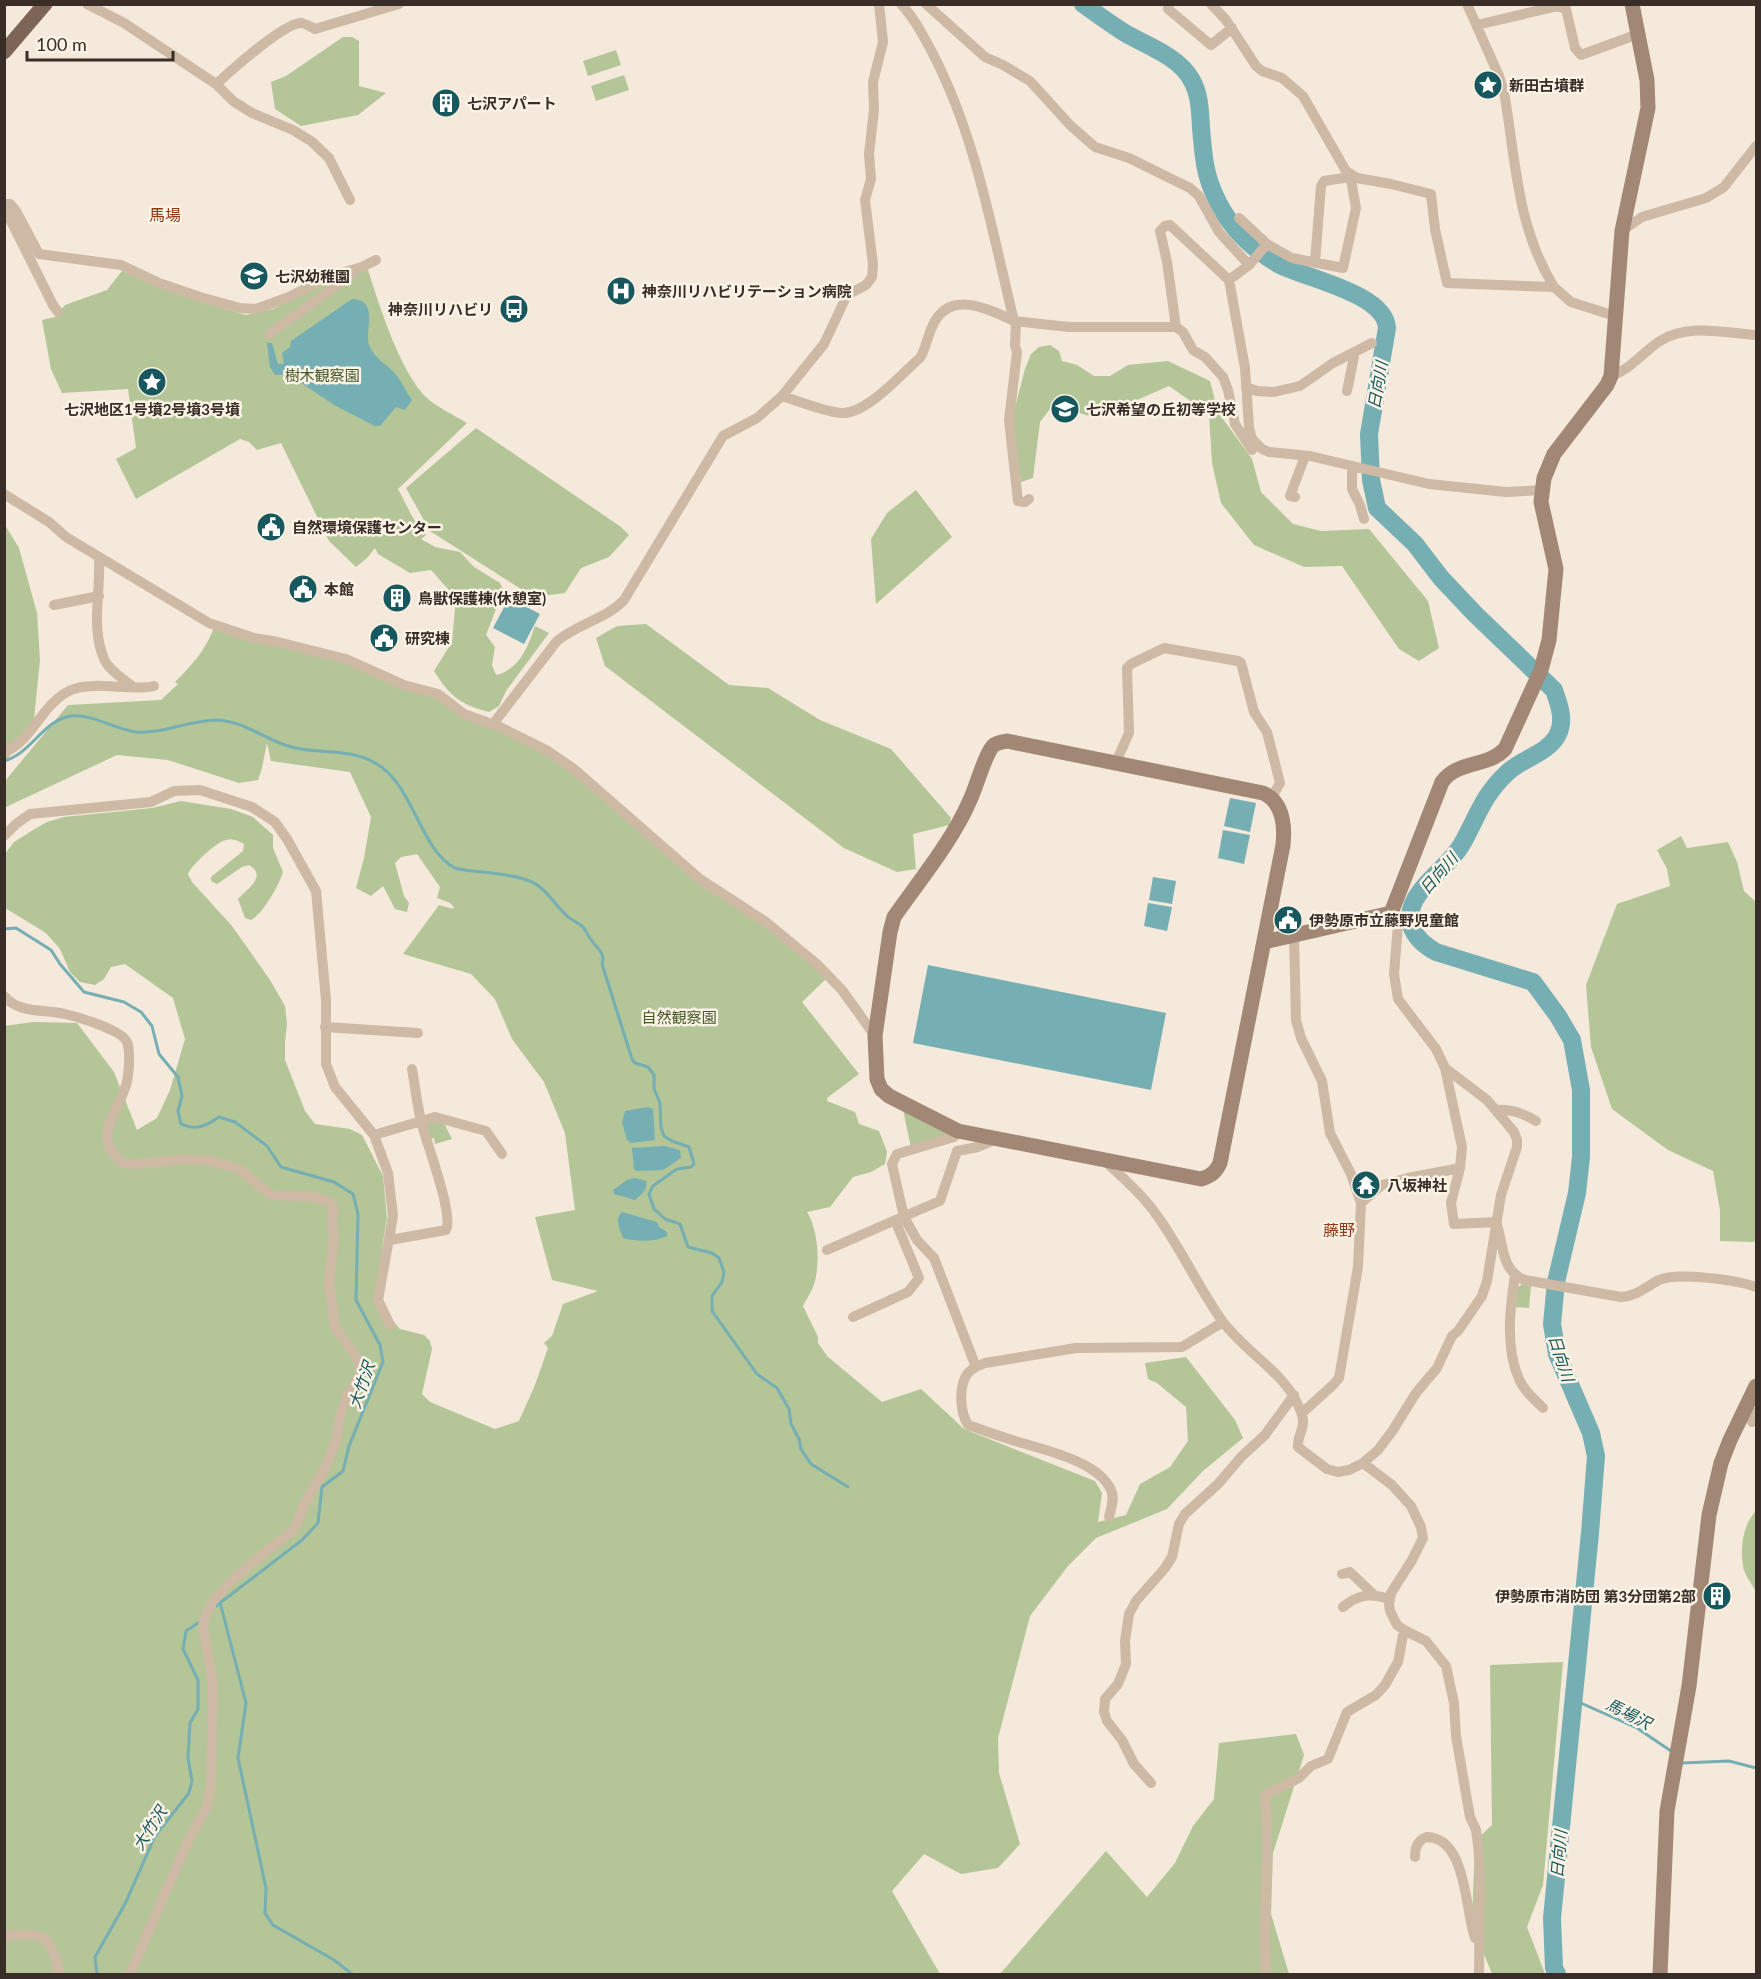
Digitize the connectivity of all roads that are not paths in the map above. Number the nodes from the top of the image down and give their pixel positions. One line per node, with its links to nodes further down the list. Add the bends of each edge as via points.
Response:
1 (45, 4): 14 (main road)
2 (87, 4): 15 (street, via 124,23)
3 (399, 4): 15 (street, via 315,29 303,23 294,24 256,49)
4 (879, 4): 42 (street, via 883,42 873,82 871,179 865,200 872,277 847,295 824,344)
5 (901, 4): 33 (street, via 917,24 959,110)
6 (926, 4): 25 (street, via 985,57 1030,81 1095,147 1129,158 1190,188 1199,196 1219,232)
7 (1169, 4): 12 (street, via 1168,9 1211,45)
8 (1211, 4): 12 (street)
9 (1467, 4): 11 (street)
10 (1632, 4): 13 (street)
11 (1477, 25): 13 (street, via 1558,6 1566,9 1575,48 1581,55); 29 (street, via 1504,92 1515,174 1528,230)
12 (1232, 28): 17 (street, via 1256,66 1282,78 1303,96)
13 (1638, 34): 21 (street, via 1648,108)
14 (4, 52)
15 (216, 84): 18 (street, via 252,113 293,130 323,151)
16 (1756, 146): 21 (street, via 1724,187 1706,198 1642,217)
17 (1350, 176): 24 (street, via 1324,181 1321,186); 24 (street, via 1356,208 1343,268); 28 (street, via 1431,194)
18 (350, 200)
19 (4, 206): 26 (street, via 10,204 16,211 39,254 122,265 159,283 240,308 270,305 330,276); 31 (street)
20 (1239, 218): 22 (street)
21 (1622, 231): 32 (street)
22 (1266, 245): 24 (street, via 1292,258); 25 (street)
23 (376, 260): 26 (street)
24 (1315, 262)
25 (1251, 263): 27 (street)
26 (362, 267): 35 (street)
27 (1229, 280): 34 (street, via 1177,230 1165,226 1160,231); 40 (street)
28 (1447, 283): 29 (street); 30 (street)
29 (1554, 287): 32 (street, via 1571,302)
30 (1435, 288)
31 (58, 312)
32 (1615, 316): 39 (street)
33 (1015, 321): 34 (street, via 1069,327); 42 (street, via 976,305 947,309 932,327 920,358 868,405 856,411 834,412); 49 (street, via 1017,352 1009,420 1018,501)
34 (1176, 327): 43 (street, via 1193,350 1223,377 1235,424 1250,449 1256,453)
35 (269, 334)
36 (1756, 335): 39 (street, via 1693,331 1674,334)
37 (1372, 343): 38 (street)
38 (1355, 352): 40 (street, via 1300,386 1274,392); 41 (street)
39 (1611, 376): 46 (street, via 1554,454)
40 (1246, 387): 43 (street, via 1250,434 1256,444)
41 (1347, 391)
42 (782, 396): 56 (street, via 757,418 723,435 624,600 557,641)
43 (1269, 452): 44 (street)
44 (1305, 456): 45 (street); 48 (street, via 1290,496)
45 (1358, 469): 46 (street, via 1469,489); 50 (street, via 1352,489)
46 (1542, 490): 61 (street, via 1541,502 1556,569 1549,640 1541,670 1505,749 1485,762 1457,768 1442,782)
47 (4, 494): 51 (street)
48 (1295, 497)
49 (1029, 499)
50 (1364, 519)
51 (99, 558): 52 (street); 56 (street, via 209,623 254,638 346,659 404,685 438,694 464,714)
52 (99, 596): 53 (street); 54 (street, via 98,634 106,663)
53 (54, 605)
54 (133, 687): 55 (street); 57 (street, via 73,689 47,708 25,738)
55 (154, 687)
56 (493, 724): 67 (street, via 548,751 574,769 700,879 766,922 842,990)
57 (4, 753)
58 (1116, 762): 59 (street); 59 (street, via 1129,733 1127,668 1131,664 1164,648 1238,661 1254,712 1267,732 1280,783); 67 (street, via 1007,741 992,746 956,827 894,916)
59 (1272, 797): 63 (street, via 1279,808 1284,837)
60 (4, 836): 65 (street, via 30,814 151,802 174,791 200,790 252,807 275,822 316,891)
61 (1391, 913): 62 (street); 68 (street, via 1398,925 1394,974 1398,999 1436,1049)
62 (1294, 936): 63 (street); 79 (street, via 1296,1020 1322,1081 1330,1133)
63 (1264, 942): 77 (street, via 1217,1171 1201,1179)
64 (4, 996): 110 (street, via 18,1007 65,1014 109,1029 127,1042 128,1080 106,1133 110,1148 122,1163 212,1161 239,1169 271,1195 330,1202 334,1235 329,1283 334,1327 360,1368 340,1415 336,1441 326,1466 295,1528 233,1578 206,1615 203,1625 213,1685 207,1807 188,1840)
65 (326, 1027): 66 (street); 74 (street, via 326,1064 335,1087)
66 (418, 1033)
67 (874, 1036): 73 (street, via 881,1089)
68 (1445, 1068): 70 (street); 78 (street, via 1462,1147)
69 (412, 1070): 71 (street)
70 (1496, 1110): 72 (street, via 1508,1109); 83 (street, via 1517,1140)
71 (421, 1120): 74 (street); 76 (street, via 435,1116 486,1131); 84 (street, via 448,1225 446,1230)
72 (1536, 1121)
73 (958, 1131): 75 (street); 91 (street, via 954,1137 897,1154 892,1164 904,1216 916,1240 934,1257)
74 (374, 1135): 84 (street, via 388,1173 393,1216)
75 (997, 1139): 77 (street); 80 (street, via 978,1148 957,1151 940,1201)
76 (502, 1154)
77 (1104, 1161): 89 (street, via 1138,1191 1159,1218)
78 (1460, 1168): 79 (street, via 1382,1185); 83 (street, via 1451,1203 1454,1224)
79 (1361, 1203): 96 (street, via 1358,1267 1339,1378)
80 (934, 1204): 81 (street); 82 (street)
81 (938, 1215)
82 (901, 1218): 85 (street); 88 (street, via 920,1278 908,1292)
83 (1497, 1224): 86 (street, via 1507,1265); 98 (street, via 1482,1296 1452,1336 1437,1368 1378,1450)
84 (390, 1240): 90 (street, via 378,1300)
85 (827, 1250)
86 (1515, 1275): 87 (street, via 1621,1296 1635,1294 1670,1277 1729,1280); 94 (street, via 1510,1328 1514,1365 1527,1392)
87 (1756, 1287)
88 (853, 1317)
89 (1223, 1322): 91 (street, via 1182,1347 1077,1348); 93 (street)
90 (390, 1326)
91 (976, 1366): 99 (street, via 966,1376 962,1391 962,1410 968,1425 1087,1466 1112,1490)
92 (1756, 1386): 113 (street, via 1721,1463 1708,1515 1689,1686 1667,1811)
93 (1294, 1395): 96 (street); 105 (street, via 1265,1435 1185,1514 1172,1557 1129,1614 1126,1664 1118,1684 1105,1699 1104,1712 1134,1764)
94 (1543, 1408)
95 (1756, 1412): 97 (street, via 1752,1422)
96 (1302, 1413): 98 (street, via 1304,1422 1298,1447 1327,1469 1338,1472)
97 (1756, 1420)
98 (1363, 1463): 102 (street, via 1411,1506 1423,1538)
99 (1109, 1517)
100 (1342, 1574): 101 (street, via 1350,1572)
101 (1373, 1594): 102 (street); 103 (street)
102 (1389, 1599): 104 (street, via 1390,1611)
103 (1343, 1607)
104 (1404, 1630): 108 (street, via 1426,1641 1446,1666 1470,1817 1478,1844); 111 (street, via 1398,1662 1385,1685 1347,1712 1328,1759 1265,1797)
105 (1151, 1783)
106 (1415, 1857): 108 (street, via 1418,1843 1427,1837 1438,1840 1458,1861)
107 (4, 1936): 109 (street, via 43,1937 51,1947)
108 (1478, 1946): 112 (street)
109 (60, 1974)
110 (130, 1974)
111 (1266, 1974)
112 (1479, 1974)
113 (1660, 1974)

